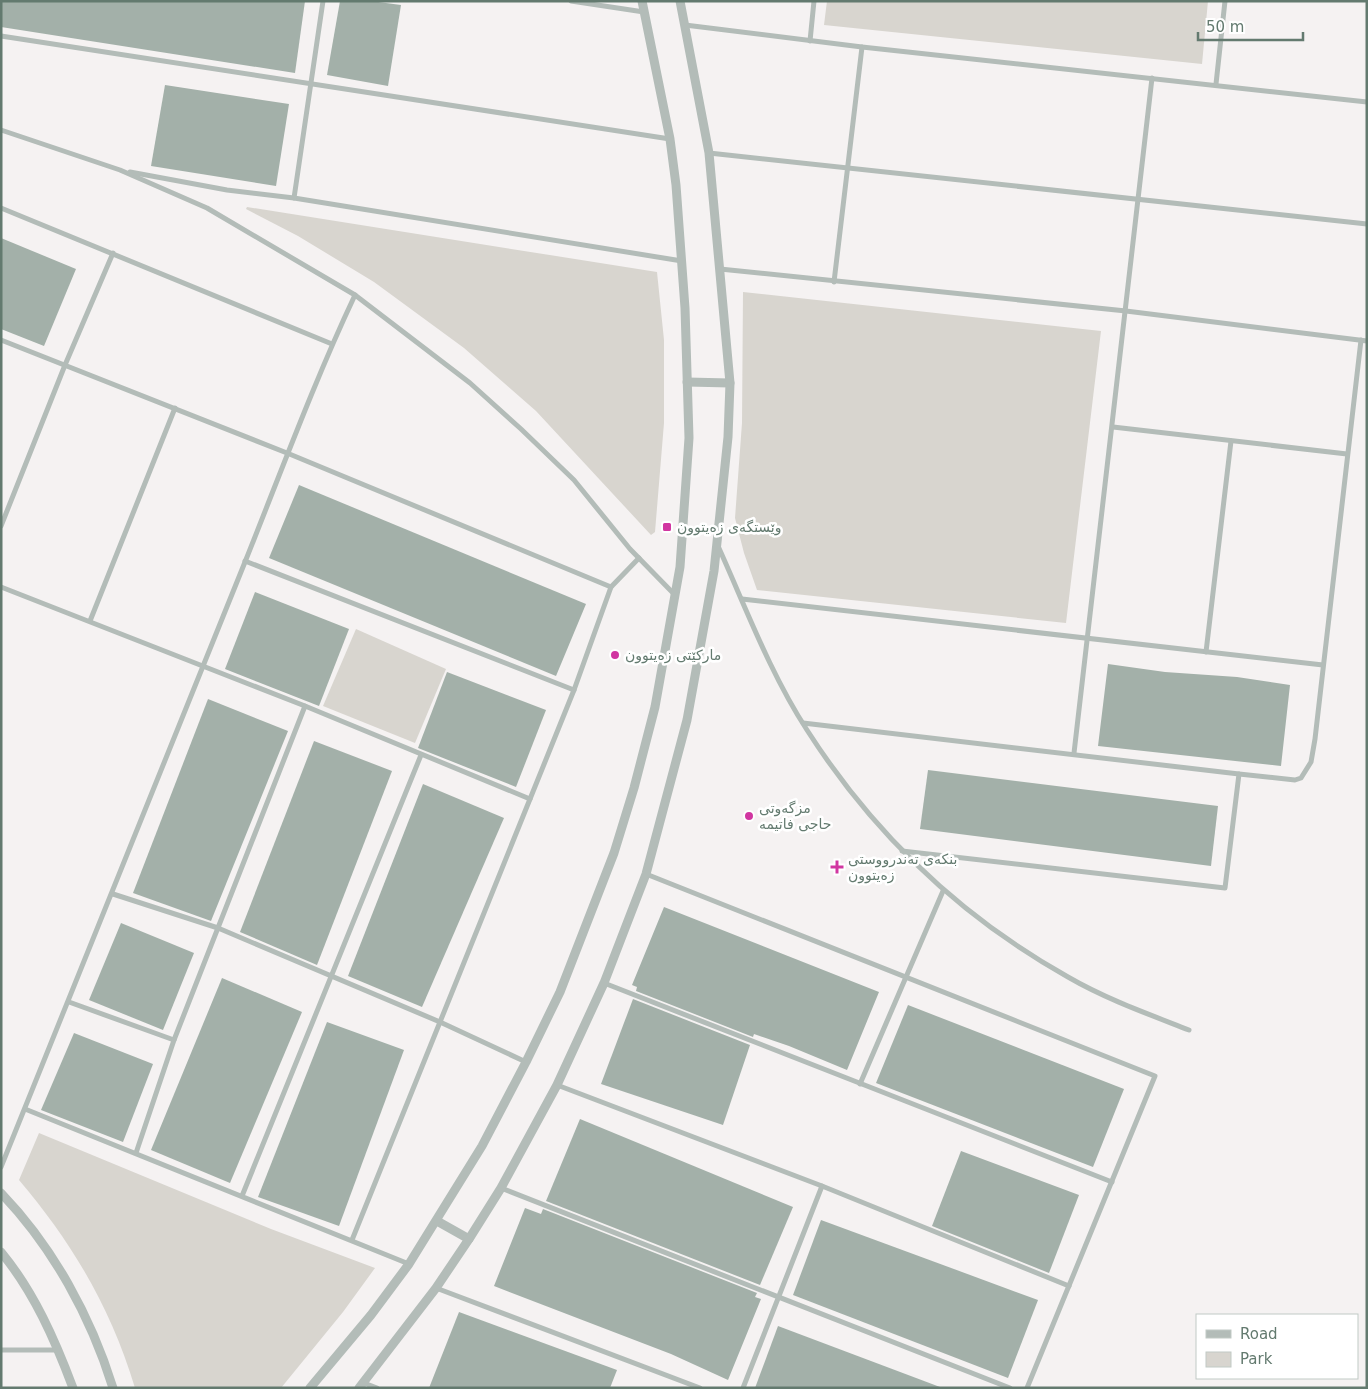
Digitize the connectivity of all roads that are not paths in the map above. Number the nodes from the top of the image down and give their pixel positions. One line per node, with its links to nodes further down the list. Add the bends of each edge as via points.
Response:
1 (323, 1): 14 (street)
2 (571, 1): 7 (street)
3 (642, 1): 7 (street)
4 (680, 1): 8 (street)
5 (814, 1): 10 (street)
6 (1225, 1): 13 (street)
7 (644, 12): 17 (street)
8 (685, 25): 10 (street); 18 (street)
9 (1, 36): 14 (street)
10 (810, 41): 11 (street)
11 (862, 47): 12 (street); 19 (street)
12 (1152, 78): 13 (street); 21 (street)
13 (1216, 84): 15 (street)
14 (310, 85): 17 (street); 22 (street)
15 (1367, 102)
16 (1, 130): 20 (street)
17 (670, 140): 26 (street)
18 (709, 153): 19 (street); 27 (street)
19 (848, 167): 21 (street); 28 (street)
20 (120, 170): 22 (street, via 227,190); 29 (street, via 207,208)
21 (1137, 197): 24 (street); 30 (street)
22 (294, 198): 26 (street)
23 (1, 208): 25 (street)
24 (1367, 224)
25 (113, 253): 33 (street); 34 (street)
26 (682, 261): 35 (street)
27 (720, 269): 28 (street); 36 (street)
28 (834, 282): 30 (street)
29 (355, 295): 33 (street); 44 (street, via 440,359 522,429 574,480)
30 (1126, 312): 32 (street); 38 (street)
31 (1, 340): 34 (street)
32 (1364, 340): 41 (street)
33 (332, 344): 40 (street)
34 (65, 365): 37 (street); 42 (street)
35 (687, 382): 36 (street); 48 (street, via 689,438 680,567)
36 (730, 383): 43 (street)
37 (175, 408): 40 (street); 50 (street)
38 (1113, 427): 39 (street); 51 (street)
39 (1231, 441): 41 (street); 52 (street)
40 (287, 454): 45 (street); 47 (street)
41 (1347, 454): 53 (street)
42 (1, 526)
43 (717, 544): 49 (street); 63 (street, via 687,720)
44 (639, 558): 47 (street); 48 (street)
45 (246, 560): 54 (street); 55 (street)
46 (1, 587): 50 (street)
47 (611, 587): 55 (street)
48 (674, 594): 74 (street, via 655,707 629,807 560,992)
49 (742, 599): 51 (street); 57 (street)
50 (90, 621): 54 (street)
51 (1087, 638): 52 (street); 58 (street)
52 (1206, 652): 53 (street)
53 (1323, 666): 60 (street, via 1315,739 1311,762 1305,773 1295,780)
54 (202, 667): 56 (street); 65 (street)
55 (574, 690): 61 (street)
56 (305, 706): 59 (street); 66 (street)
57 (803, 723): 58 (street); 62 (street, via 872,818)
58 (1074, 753): 60 (street)
59 (421, 755): 61 (street); 67 (street)
60 (1239, 774): 62 (street, via 1224,888)
61 (530, 799): 71 (street)
62 (902, 851): 64 (street)
63 (646, 874): 68 (street); 69 (street)
64 (944, 891): 68 (street); 72 (street, via 1019,948 1069,978)
65 (113, 894): 66 (street); 70 (street)
66 (218, 928): 67 (street); 73 (street)
67 (331, 976): 71 (street); 84 (street)
68 (906, 978): 76 (street); 80 (street, via 1155,1076)
69 (604, 983): 75 (street); 76 (street)
70 (69, 1002): 73 (street); 77 (street)
71 (440, 1022): 74 (street); 87 (street)
72 (1189, 1030)
73 (174, 1040): 78 (street)
74 (526, 1062): 85 (street, via 482,1146)
75 (557, 1084): 81 (street); 82 (street)
76 (860, 1084): 80 (street)
77 (25, 1109): 78 (street); 79 (street)
78 (136, 1153): 84 (street)
79 (1, 1167)
80 (1112, 1182): 90 (street)
81 (822, 1186): 90 (street); 92 (street)
82 (501, 1188): 86 (street); 92 (street)
83 (1, 1194): 97 (street, via 31,1228 74,1295 92,1331)
84 (242, 1196): 87 (street)
85 (437, 1221): 86 (street); 89 (street)
86 (469, 1239): 91 (street)
87 (352, 1240): 89 (street)
88 (1, 1252): 94 (street, via 36,1303)
89 (409, 1264): 98 (street)
90 (1069, 1286): 103 (street)
91 (436, 1288): 95 (street); 100 (street)
92 (778, 1298): 101 (street); 102 (street)
93 (1, 1350): 94 (street)
94 (59, 1350): 96 (street)
95 (362, 1386): 99 (street)
96 (73, 1388)
97 (113, 1388)
98 (310, 1388)
99 (377, 1388)
100 (700, 1388)
101 (742, 1388)
102 (1010, 1388)
103 (1027, 1388)

